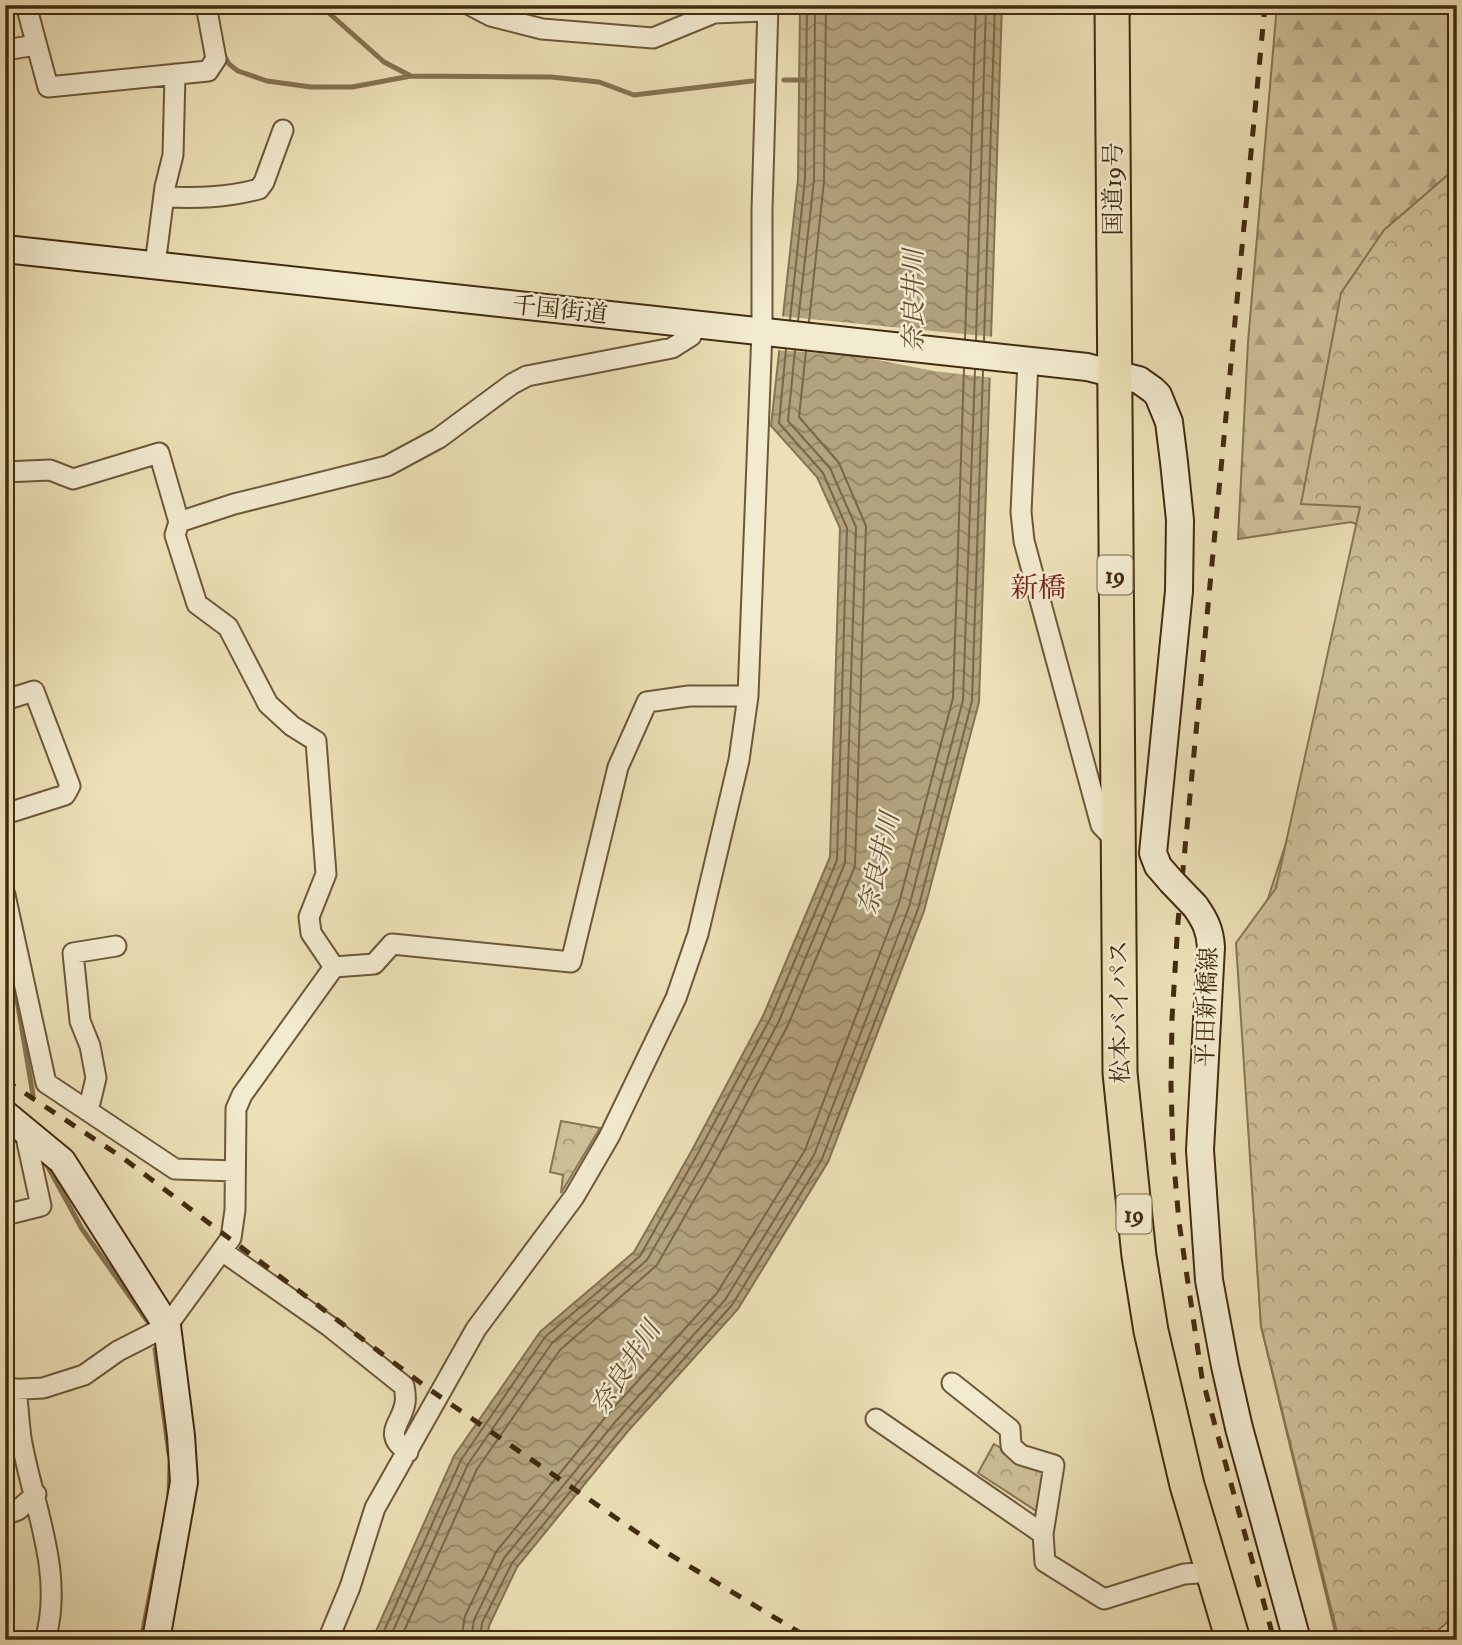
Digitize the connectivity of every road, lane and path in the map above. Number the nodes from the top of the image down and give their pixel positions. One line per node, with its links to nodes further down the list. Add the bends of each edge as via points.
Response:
1 (26, 5): 6 (street)
2 (206, 5): 8 (street, via 216,59 208,71)
3 (470, 5): 5 (street, via 491,16 542,29 653,38 714,13)
4 (1112, 5): 16 (highway, 国道19号 / 19)
5 (767, 8): 14 (street, via 762,210)
6 (36, 45): 7 (street); 8 (street, via 48,88)
7 (5, 50)
8 (175, 74): 10 (street, via 173,155)
9 (283, 130): 10 (street, via 259,189 232,197)
10 (164, 197): 12 (street)
11 (5, 249): 12 (street, 千国街道)
12 (155, 265): 13 (street, 千国街道)
13 (696, 325): 14 (street, 千国街道); 18 (street, via 691,336 673,348 527,376 439,438 387,466)
14 (767, 332): 15 (street, 千国街道); 19 (street)
15 (1023, 360): 16 (street, 千国街道); 21 (street, via 1023,531)
16 (1115, 373): 21 (highway, 松本バイパス / 19); 44 (street, 平田新橋線, bridge, via 1146,384 1158,396 1169,422 1178,499 1179,591 1153,853 1158,866 1206,921 1210,933 1200,1150 1209,1280 1240,1428)
17 (5, 472): 18 (street, via 50,470 73,479 159,453)
18 (179, 522): 25 (street, via 175,535 197,604 228,627 268,704 316,741 326,874 309,917 311,933)
19 (748, 696): 25 (street, via 647,702 618,766 572,962 391,944 374,964); 35 (street, via 739,760 698,934 676,998 610,1137 574,1197 476,1329)
20 (5, 700): 22 (street, via 34,691 70,786 65,795)
21 (1101, 774): 39 (highway, 松本バイパス / 19, via 1117,842 1120,1073 1139,1256 1167,1403)
22 (5, 814)
23 (5, 895): 26 (street, via 46,1083)
24 (116, 946): 26 (street, via 73,953 80,1021 96,1078)
25 (334, 967): 28 (street, via 242,1095 236,1109)
26 (89, 1111): 28 (street, via 175,1169)
27 (15, 1121): 29 (street, via 41,1206); 31 (street, via 62,1161)
28 (235, 1171): 30 (street, via 231,1238)
29 (5, 1215)
30 (222, 1251): 31 (street); 35 (street, via 329,1326 404,1386 405,1405 396,1421 395,1438)
31 (167, 1326): 33 (street, via 118,1350 84,1375 43,1388); 41 (street, via 184,1482)
32 (952, 1383): 38 (street, via 1010,1429 1011,1446 1021,1455 1054,1465)
33 (10, 1389): 36 (street)
34 (876, 1419): 38 (street)
35 (408, 1452): 42 (street, via 375,1508)
36 (36, 1494): 37 (street); 40 (street, via 51,1586)
37 (5, 1515)
38 (1043, 1534): 39 (street, via 1045,1562 1104,1599 1184,1574)
39 (1213, 1572): 43 (highway, 松本バイパス / 19)
40 (45, 1640)
41 (156, 1640)
42 (328, 1640)
43 (1233, 1640)
44 (1297, 1640)

